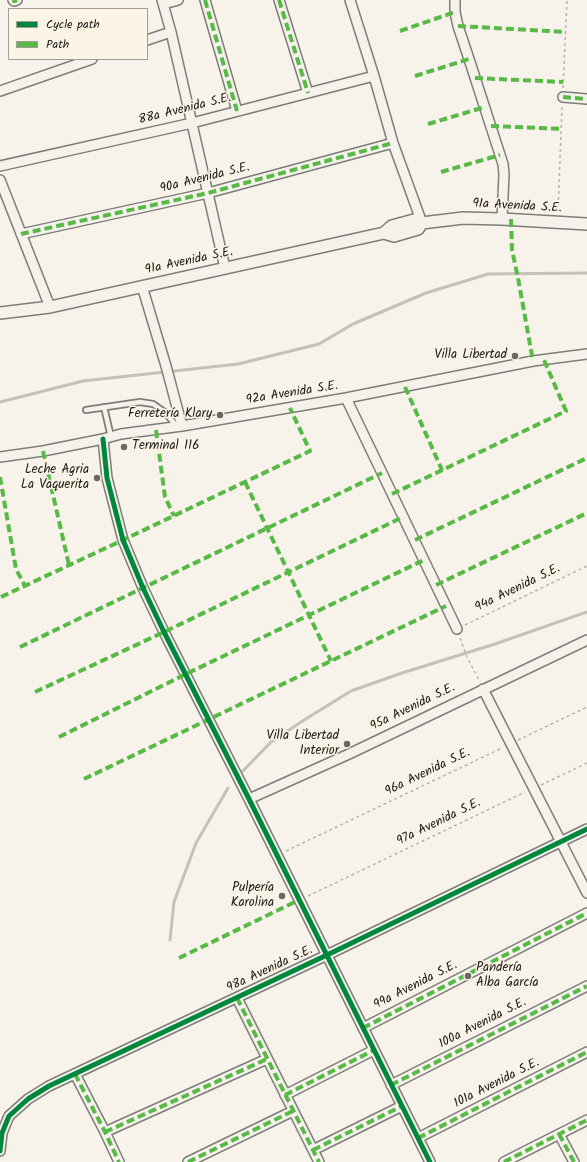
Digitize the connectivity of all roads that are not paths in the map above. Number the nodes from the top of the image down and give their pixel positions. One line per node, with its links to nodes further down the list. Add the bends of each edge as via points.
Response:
1 (178, 0): 6 (street)
2 (205, 0): 15 (street)
3 (279, 0): 12 (street)
4 (350, 0): 10 (street)
5 (455, 0): 21 (street, via 458,26 503,164)
6 (163, 2): 7 (street)
7 (171, 32): 8 (street); 16 (street)
8 (148, 40)
9 (89, 60): 11 (street)
10 (374, 76): 12 (street, 88a Avenida S.E.); 17 (street)
11 (0, 91)
12 (308, 93): 15 (street, 88a Avenida S.E.)
13 (563, 97): 14 (street)
14 (587, 98)
15 (237, 111): 16 (street, 88a Avenida S.E.)
16 (192, 123): 18 (street, 88a Avenida S.E.); 20 (street)
17 (393, 143): 20 (street, 90a Avenida S.E.); 22 (street)
18 (0, 166)
19 (0, 180): 24 (street)
20 (208, 193): 24 (street, 90a Avenida S.E.); 25 (street)
21 (502, 219): 22 (street, 91a Avenida S.E., via 462,218); 23 (street, 91a Avenida S.E.)
22 (422, 223): 25 (street, 91a Avenida S.E., via 414,220 392,226 384,233)
23 (587, 224)
24 (21, 234): 27 (street)
25 (225, 268): 26 (street, 91a Avenida S.E.)
26 (142, 286): 27 (street, 91a Avenida S.E.); 33 (street, via 166,366)
27 (50, 307): 28 (street, 91a Avenida S.E.)
28 (0, 313)
29 (587, 354): 30 (street, 92a Avenida S.E., via 533,361)
30 (346, 398): 33 (street, 92a Avenida S.E.); 36 (street)
31 (104, 407): 32 (lane); 33 (lane, via 140,402 153,404); 34 (lane)
32 (86, 410)
33 (179, 426): 34 (street, 92a Avenida S.E.)
34 (107, 438): 35 (street, 92a Avenida S.E.); 39 (street, via 107,478 123,540 164,632)
35 (0, 457)
36 (457, 629)
37 (587, 640): 38 (street, 95a Avenida S.E.)
38 (483, 689): 39 (street, 95a Avenida S.E.); 41 (street)
39 (249, 799): 44 (street)
40 (587, 829): 41 (street, 98a Avenida S.E.)
41 (561, 842): 42 (street); 44 (street, 98a Avenida S.E.)
42 (587, 893)
43 (587, 912): 47 (street, 99a Avenida S.E.)
44 (327, 956): 46 (street, 98a Avenida S.E.); 47 (street)
45 (587, 986): 52 (street, 100a Avenida S.E.)
46 (236, 998): 50 (street); 51 (street, 98a Avenida S.E.)
47 (363, 1028): 48 (street)
48 (374, 1050): 52 (street); 53 (street)
49 (587, 1052): 60 (street, 101a Avenida S.E.)
50 (267, 1059): 53 (street); 58 (street)
51 (75, 1074): 56 (street, 98a Avenida S.E., via 49,1086); 58 (street)
52 (392, 1085): 54 (street)
53 (285, 1095): 55 (street)
54 (402, 1106): 60 (street); 61 (street)
55 (293, 1111): 61 (street); 64 (street)
56 (4, 1115): 62 (street)
57 (587, 1120): 59 (street)
58 (106, 1132): 63 (street)
59 (559, 1134): 67 (street); 68 (street)
60 (418, 1138): 66 (street)
61 (314, 1150): 65 (street)
62 (0, 1152)
63 (119, 1162)
64 (188, 1162)
65 (319, 1162)
66 (430, 1162)
67 (505, 1162)
68 (574, 1162)

